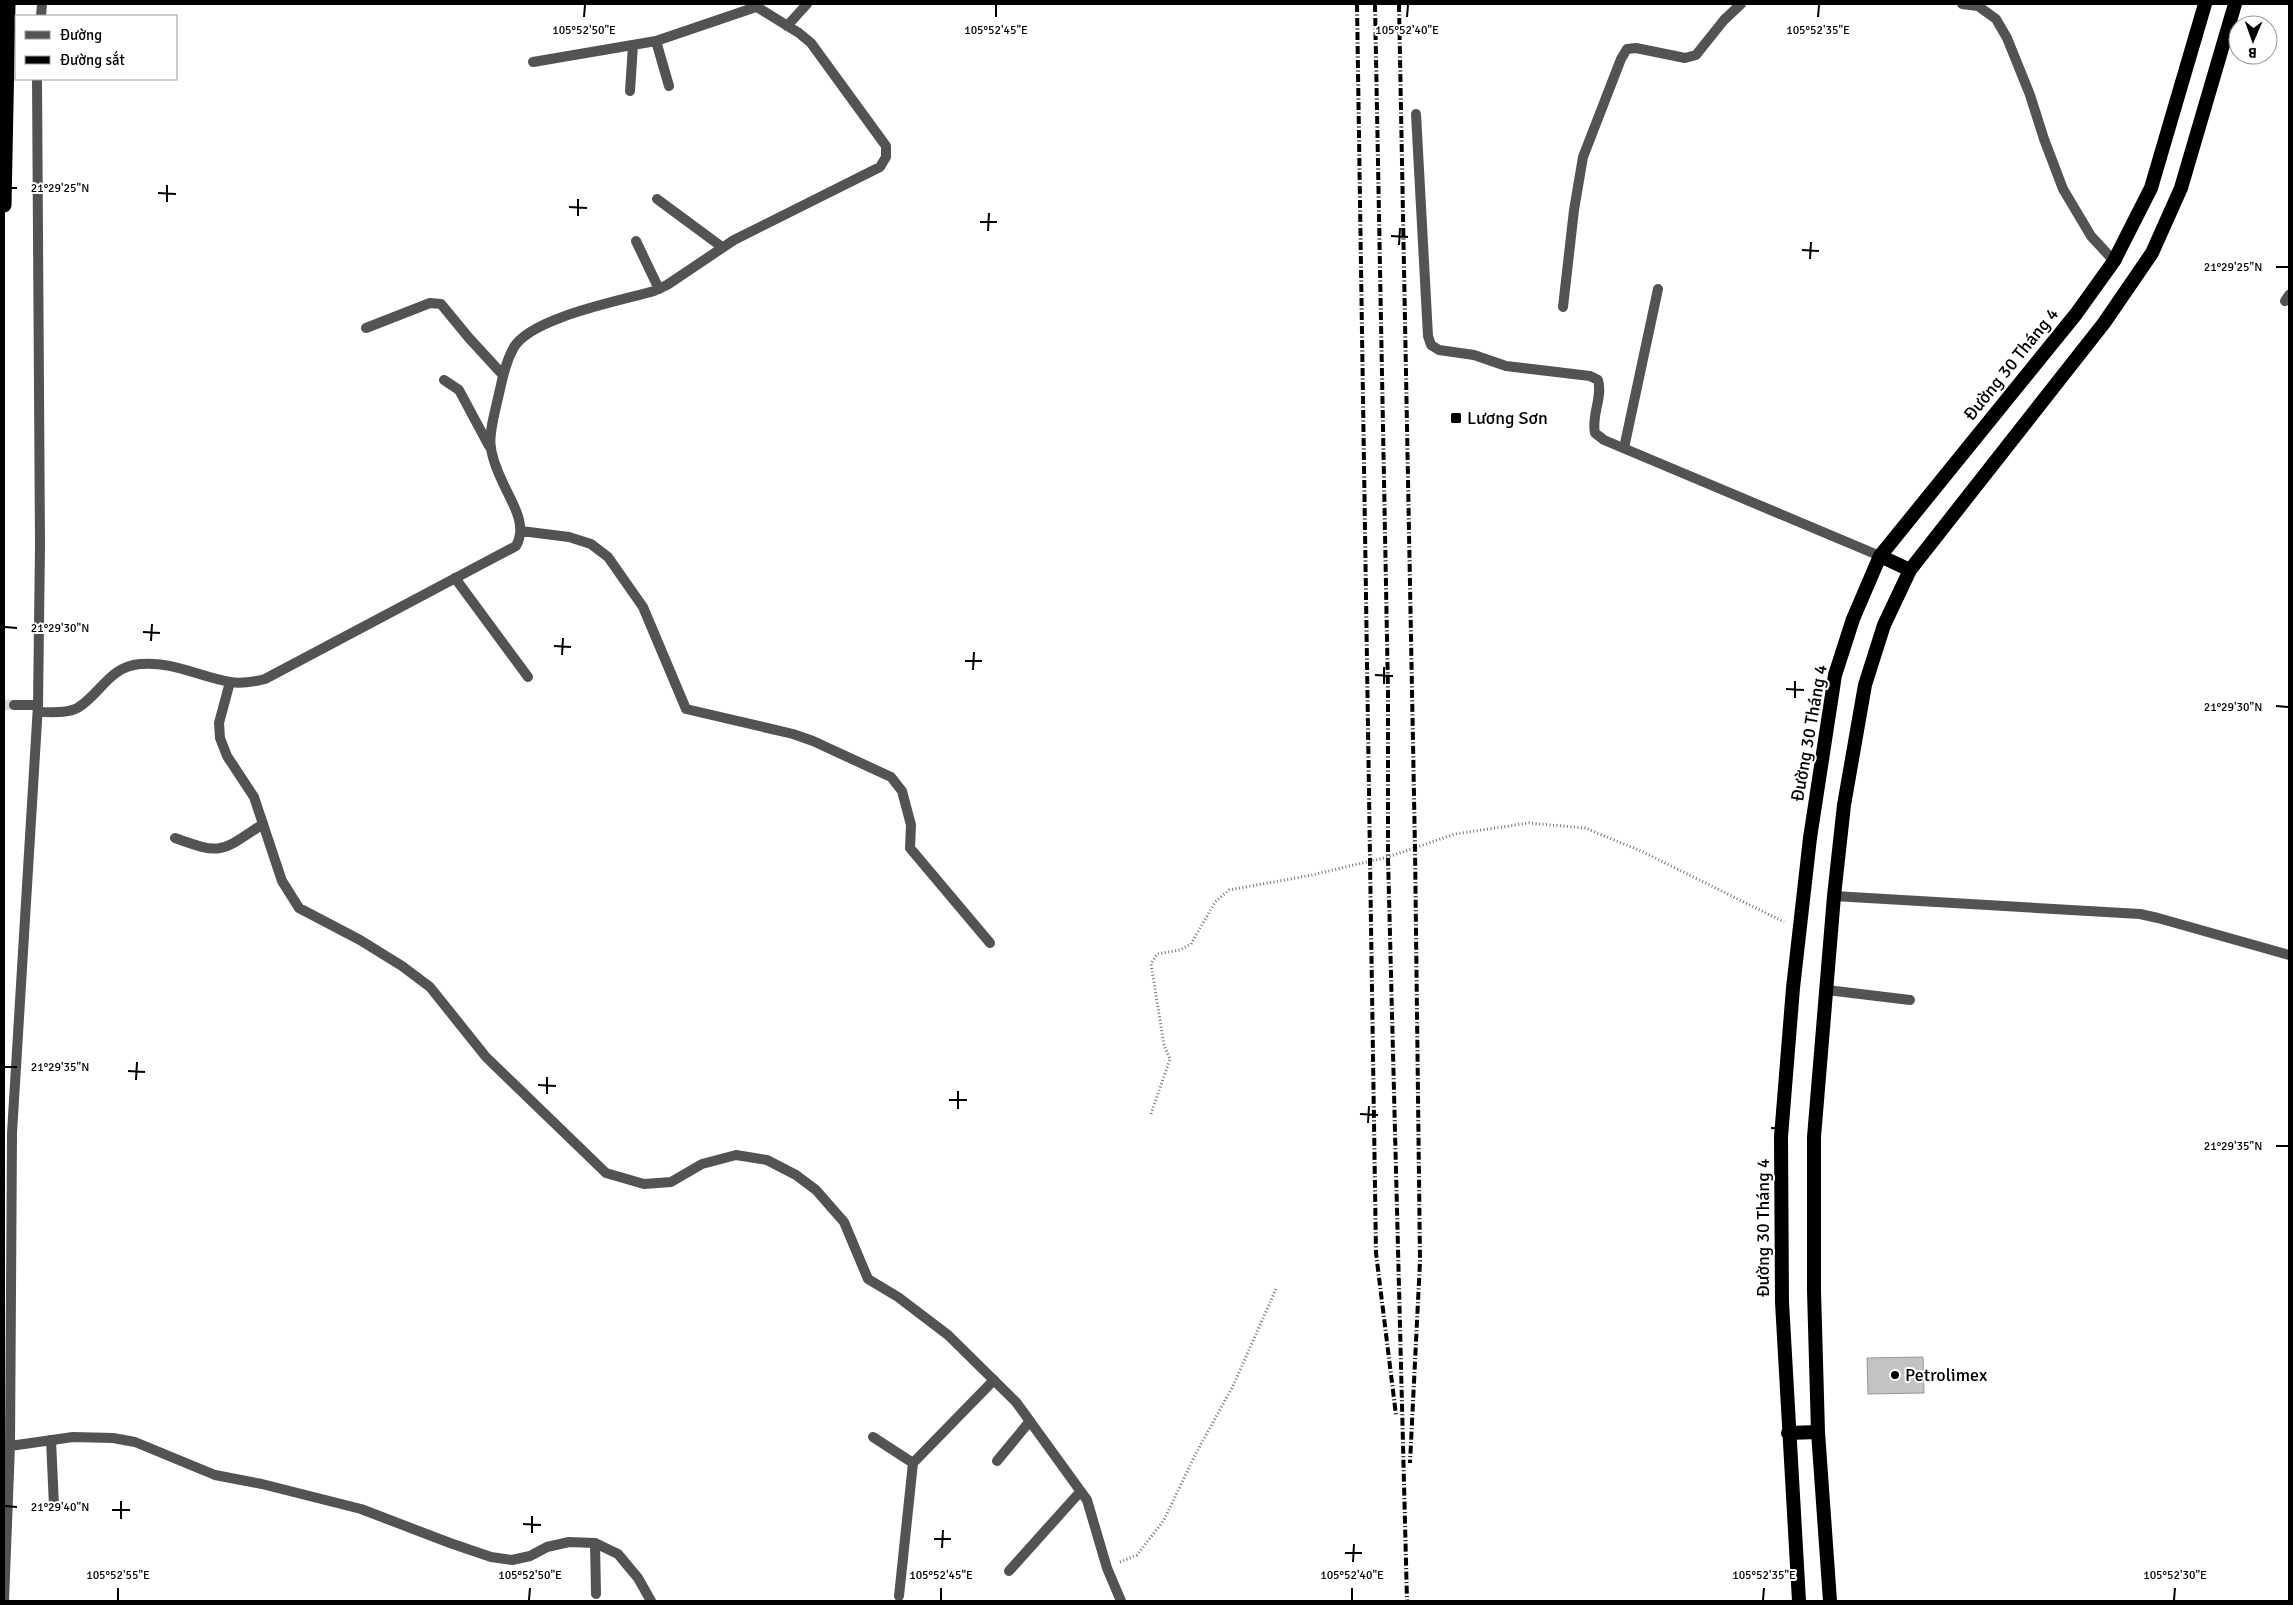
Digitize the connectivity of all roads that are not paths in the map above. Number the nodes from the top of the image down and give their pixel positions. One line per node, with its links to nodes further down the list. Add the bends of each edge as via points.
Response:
1 (8, 4): 17 (highway)
2 (807, 4): 8 (street)
3 (1742, 4): 23 (street, via 1724,20 1696,55 1686,58 1636,48 1626,50 1583,157)
4 (1962, 4): 20 (street, via 1978,6 1996,19 2030,95 2063,189 2091,236)
5 (2204, 4): 20 (highway, Đường 30 Tháng 4, via 2151,188)
6 (2235, 4): 31 (highway, via 2181,188 2152,253 2104,323)
7 (747, 6): 8 (street); 9 (street)
8 (788, 26): 19 (street, via 811,43 886,146 886,157 880,167)
9 (656, 41): 10 (street); 13 (street)
10 (633, 45): 11 (street); 14 (street)
11 (533, 62)
12 (37, 80): 36 (street)
13 (669, 86)
14 (630, 91)
15 (1416, 114): 28 (street, via 1431,345 1439,350 1506,366 1590,376 1598,380 1600,388 1593,424 1595,434)
16 (657, 198): 19 (street)
17 (4, 205)
18 (636, 241): 21 (street)
19 (722, 247): 21 (street)
20 (2114, 261): 30 (highway, Đường 30 Tháng 4, via 2076,314)
21 (659, 289): 25 (street, via 548,322 515,346)
22 (1658, 289): 28 (street)
23 (1563, 307)
24 (366, 328): 25 (street, via 430,303 441,304)
25 (504, 375): 27 (street)
26 (444, 380): 27 (street, via 459,390)
27 (489, 446): 29 (street, via 492,460 522,525)
28 (1624, 448): 30 (street)
29 (521, 531): 32 (street, via 516,546); 40 (street, via 569,537 591,544 608,557 643,607 686,709 793,734 891,777 902,790 911,825 910,848)
30 (1880, 556): 31 (highway); 47 (highway, Đường 30 Tháng 4, via 1853,619 1835,675 1810,838 1793,988 1781,1137 1782,1302)
31 (1910, 570): 39 (highway, via 1884,625 1865,685 1844,805)
32 (455, 578): 33 (street); 34 (street, via 264,679)
33 (528, 676)
34 (230, 682): 36 (street, via 172,666 140,664 114,672 79,707 68,711); 37 (street, via 220,723 220,738 254,797)
35 (14, 705): 36 (street)
36 (38, 709): 50 (street, via 12,1133)
37 (263, 824): 38 (street, via 225,848 204,849); 44 (street, via 282,881 299,908 360,940 430,987 486,1057 606,1173 644,1184 671,1182 702,1164 736,1155 767,1160 796,1175 816,1190 844,1222 868,1279 948,1335)
38 (176, 838)
39 (1834, 896): 41 (street, via 2140,914); 42 (highway)
40 (990, 943)
41 (2289, 955)
42 (1827, 990): 43 (street); 46 (highway, via 1814,1137)
43 (1910, 1000)
44 (994, 1380): 45 (street); 52 (street)
45 (1030, 1421): 51 (street); 53 (street)
46 (1818, 1432): 47 (highway); 63 (highway)
47 (1788, 1433): 62 (highway, Đường 30 Tháng 4)
48 (873, 1437): 52 (street)
49 (51, 1440): 50 (street); 54 (street); 55 (street, via 90,1437 135,1442 215,1475 361,1509 491,1557 512,1560 569,1542)
50 (10, 1446): 59 (street)
51 (996, 1460)
52 (913, 1463): 58 (street)
53 (1080, 1492): 56 (street); 61 (street, via 1087,1500 1107,1568)
54 (54, 1506)
55 (595, 1543): 57 (street); 60 (street, via 618,1554 638,1578)
56 (1009, 1571)
57 (596, 1594)
58 (899, 1596)
59 (4, 1601)
60 (651, 1601)
61 (1121, 1601)
62 (1800, 1601)
63 (1830, 1601)

